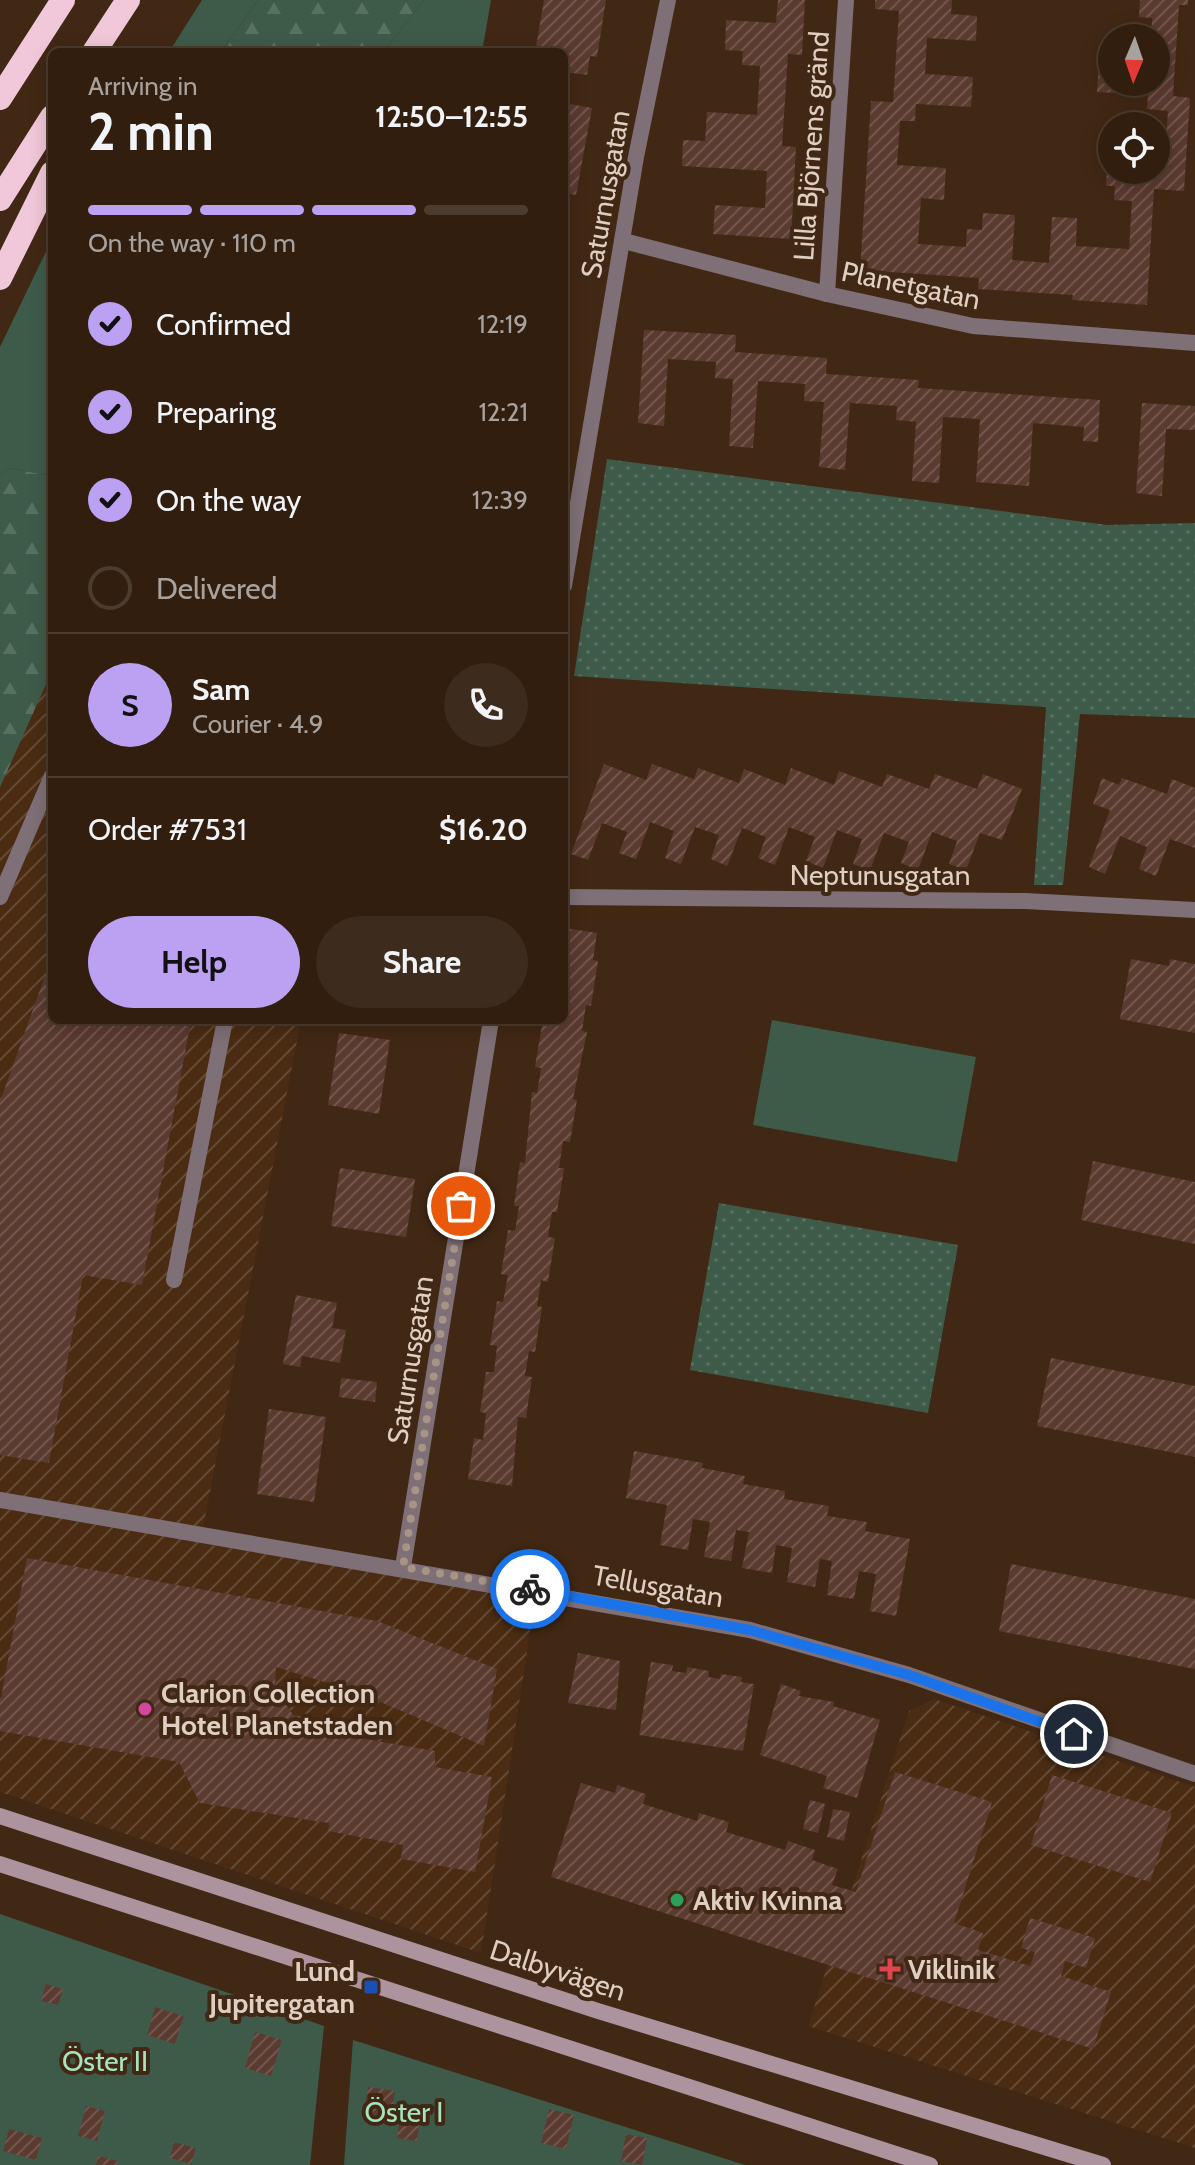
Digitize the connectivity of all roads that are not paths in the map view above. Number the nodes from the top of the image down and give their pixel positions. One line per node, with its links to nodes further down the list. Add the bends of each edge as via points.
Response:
1 (63, 0): 8 (highway)
2 (128, 0): 6 (highway)
3 (140, 0): 7 (highway)
4 (668, 0): 12 (street, Saturnusgatan)
5 (846, 0): 14 (street, Lilla Björnens gränd)
6 (97, 48)
7 (115, 48)
8 (0, 98)
9 (48, 123): 11 (highway)
10 (48, 181): 13 (highway)
11 (0, 199)
12 (624, 241): 14 (street, Planetgatan); 16 (street, Saturnusgatan)
13 (0, 278)
14 (827, 294): 15 (street, Planetgatan, via 973,326)
15 (1195, 343)
16 (568, 563)
17 (48, 785): 18 (street)
18 (0, 897)
19 (568, 897): 20 (street, Neptunusgatan, via 1025,901)
20 (1195, 910)
21 (224, 1024): 23 (street)
22 (490, 1024): 25 (street, Saturnusgatan)
23 (174, 1280)
24 (0, 1500): 25 (street, Tellusgatan)
25 (403, 1567): 26 (street, Tellusgatan, via 750,1630 909,1675)
26 (1195, 1774)
27 (0, 1816): 30 (main road, Dalbyvägen, via 598,2011)
28 (0, 1864): 29 (main road)
29 (930, 2165)
30 (1103, 2165)

